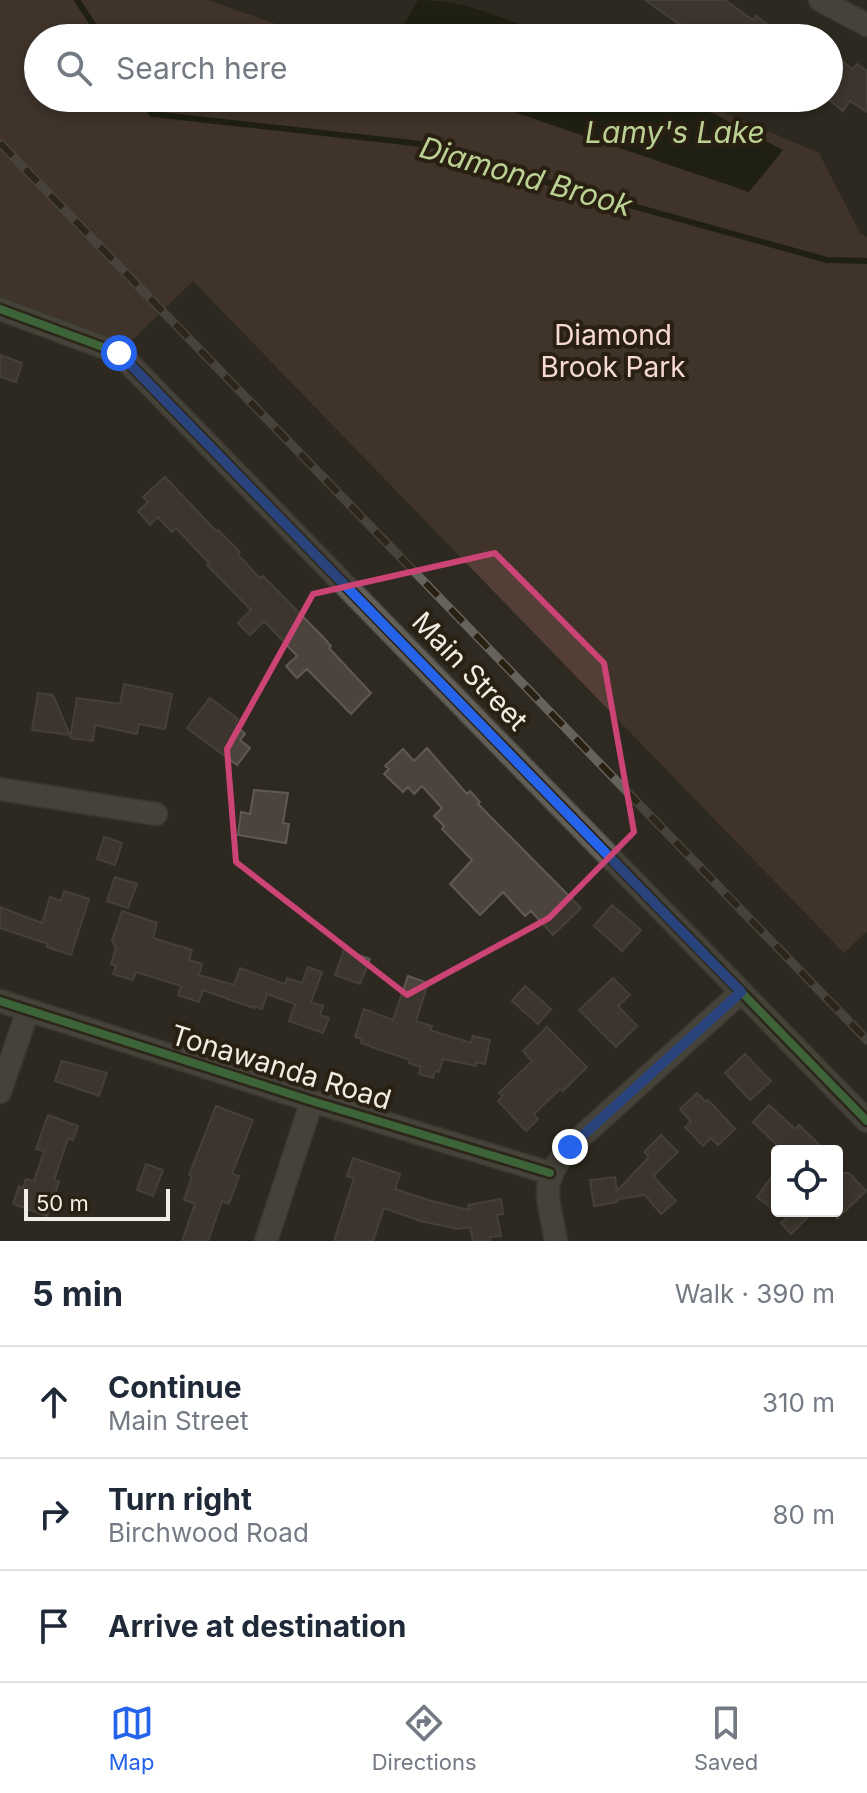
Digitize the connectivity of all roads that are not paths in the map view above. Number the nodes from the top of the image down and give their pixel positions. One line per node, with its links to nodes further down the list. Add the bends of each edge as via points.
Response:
1 (820, 0): 2 (street)
2 (867, 25)
3 (0, 309): 6 (street, Main Street, via 119,353)
4 (0, 789): 5 (street)
5 (156, 814)
6 (741, 992): 11 (street, Main Street); 12 (street, via 570,1147)
7 (0, 1001): 8 (street, Tonawanda Road)
8 (28, 1010): 9 (street); 10 (street, Tonawanda Road)
9 (0, 1092)
10 (312, 1101): 12 (street, Tonawanda Road); 13 (street)
11 (867, 1121)
12 (550, 1173): 14 (street, via 548,1200)
13 (266, 1241)
14 (556, 1241)

